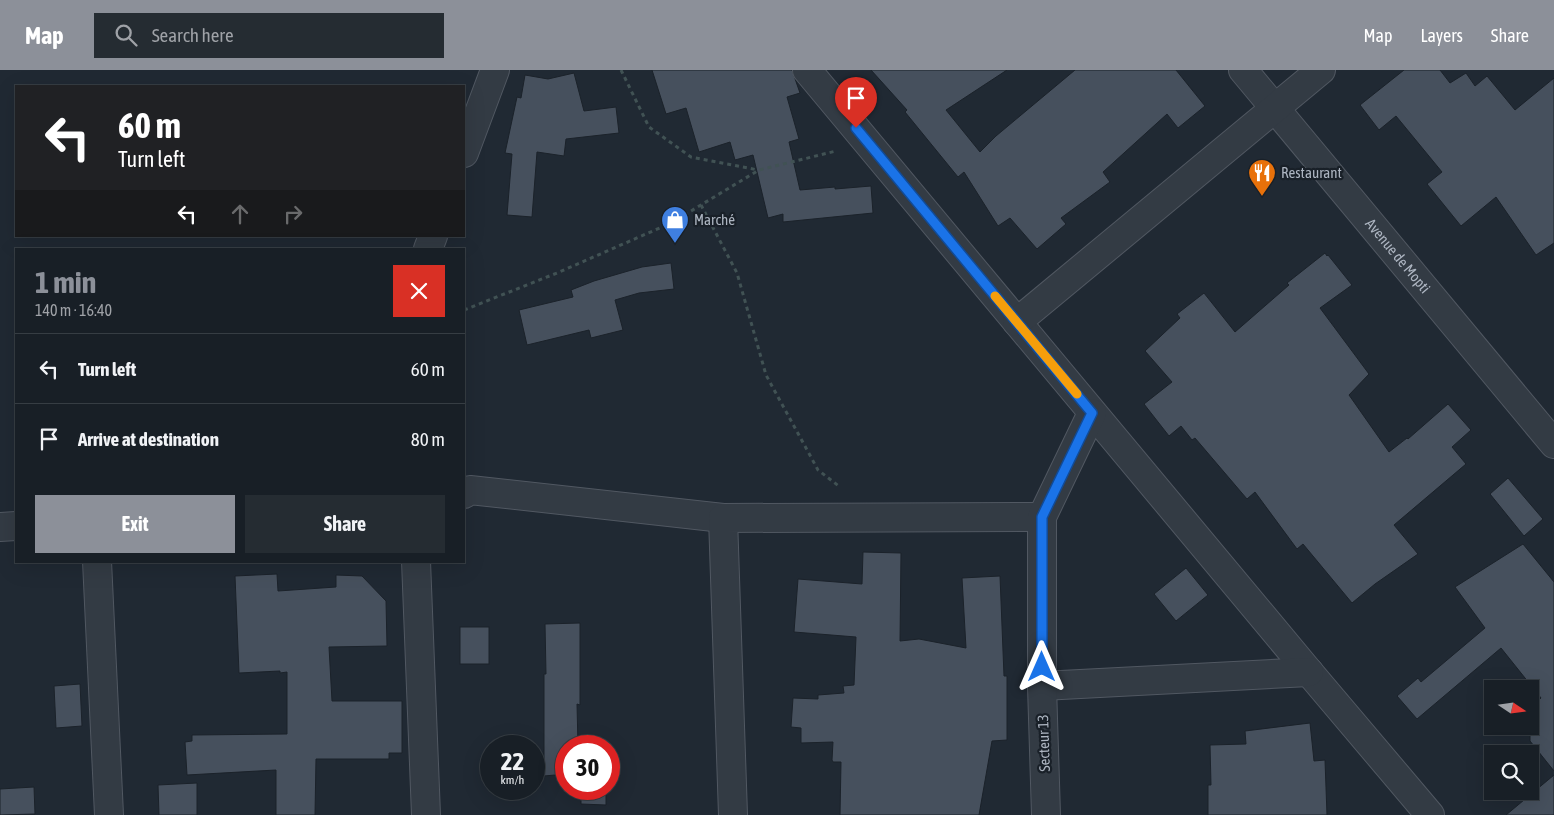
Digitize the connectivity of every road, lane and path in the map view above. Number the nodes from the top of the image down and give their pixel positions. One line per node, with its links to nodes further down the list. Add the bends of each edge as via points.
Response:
1 (495, 70): 8 (street)
2 (621, 70): 9 (path, via 649,127 691,157)
3 (807, 70): 7 (street)
4 (1243, 70): 6 (street, Avenue de Mopti)
5 (1321, 70): 6 (street)
6 (1275, 108): 12 (street); 14 (street, Avenue de Mopti)
7 (868, 143): 9 (path); 12 (street)
8 (465, 150)
9 (759, 170): 10 (path)
10 (701, 205): 11 (path, via 671,223); 15 (path, via 737,273 766,375 818,470)
11 (465, 310)
12 (1017, 322): 13 (street)
13 (1092, 413): 17 (street, Secteur 13); 23 (street)
14 (1554, 444)
15 (841, 488)
16 (465, 493): 18 (street, via 470,490)
17 (1042, 517): 18 (street); 24 (street, Secteur 13)
18 (723, 518): 27 (street)
19 (15, 526): 20 (street)
20 (0, 527)
21 (97, 563): 25 (street)
22 (416, 563): 26 (street)
23 (1309, 672): 24 (street); 29 (street)
24 (1042, 686): 28 (street, Secteur 13)
25 (108, 815)
26 (426, 815)
27 (733, 815)
28 (1046, 815)
29 (1430, 815)

